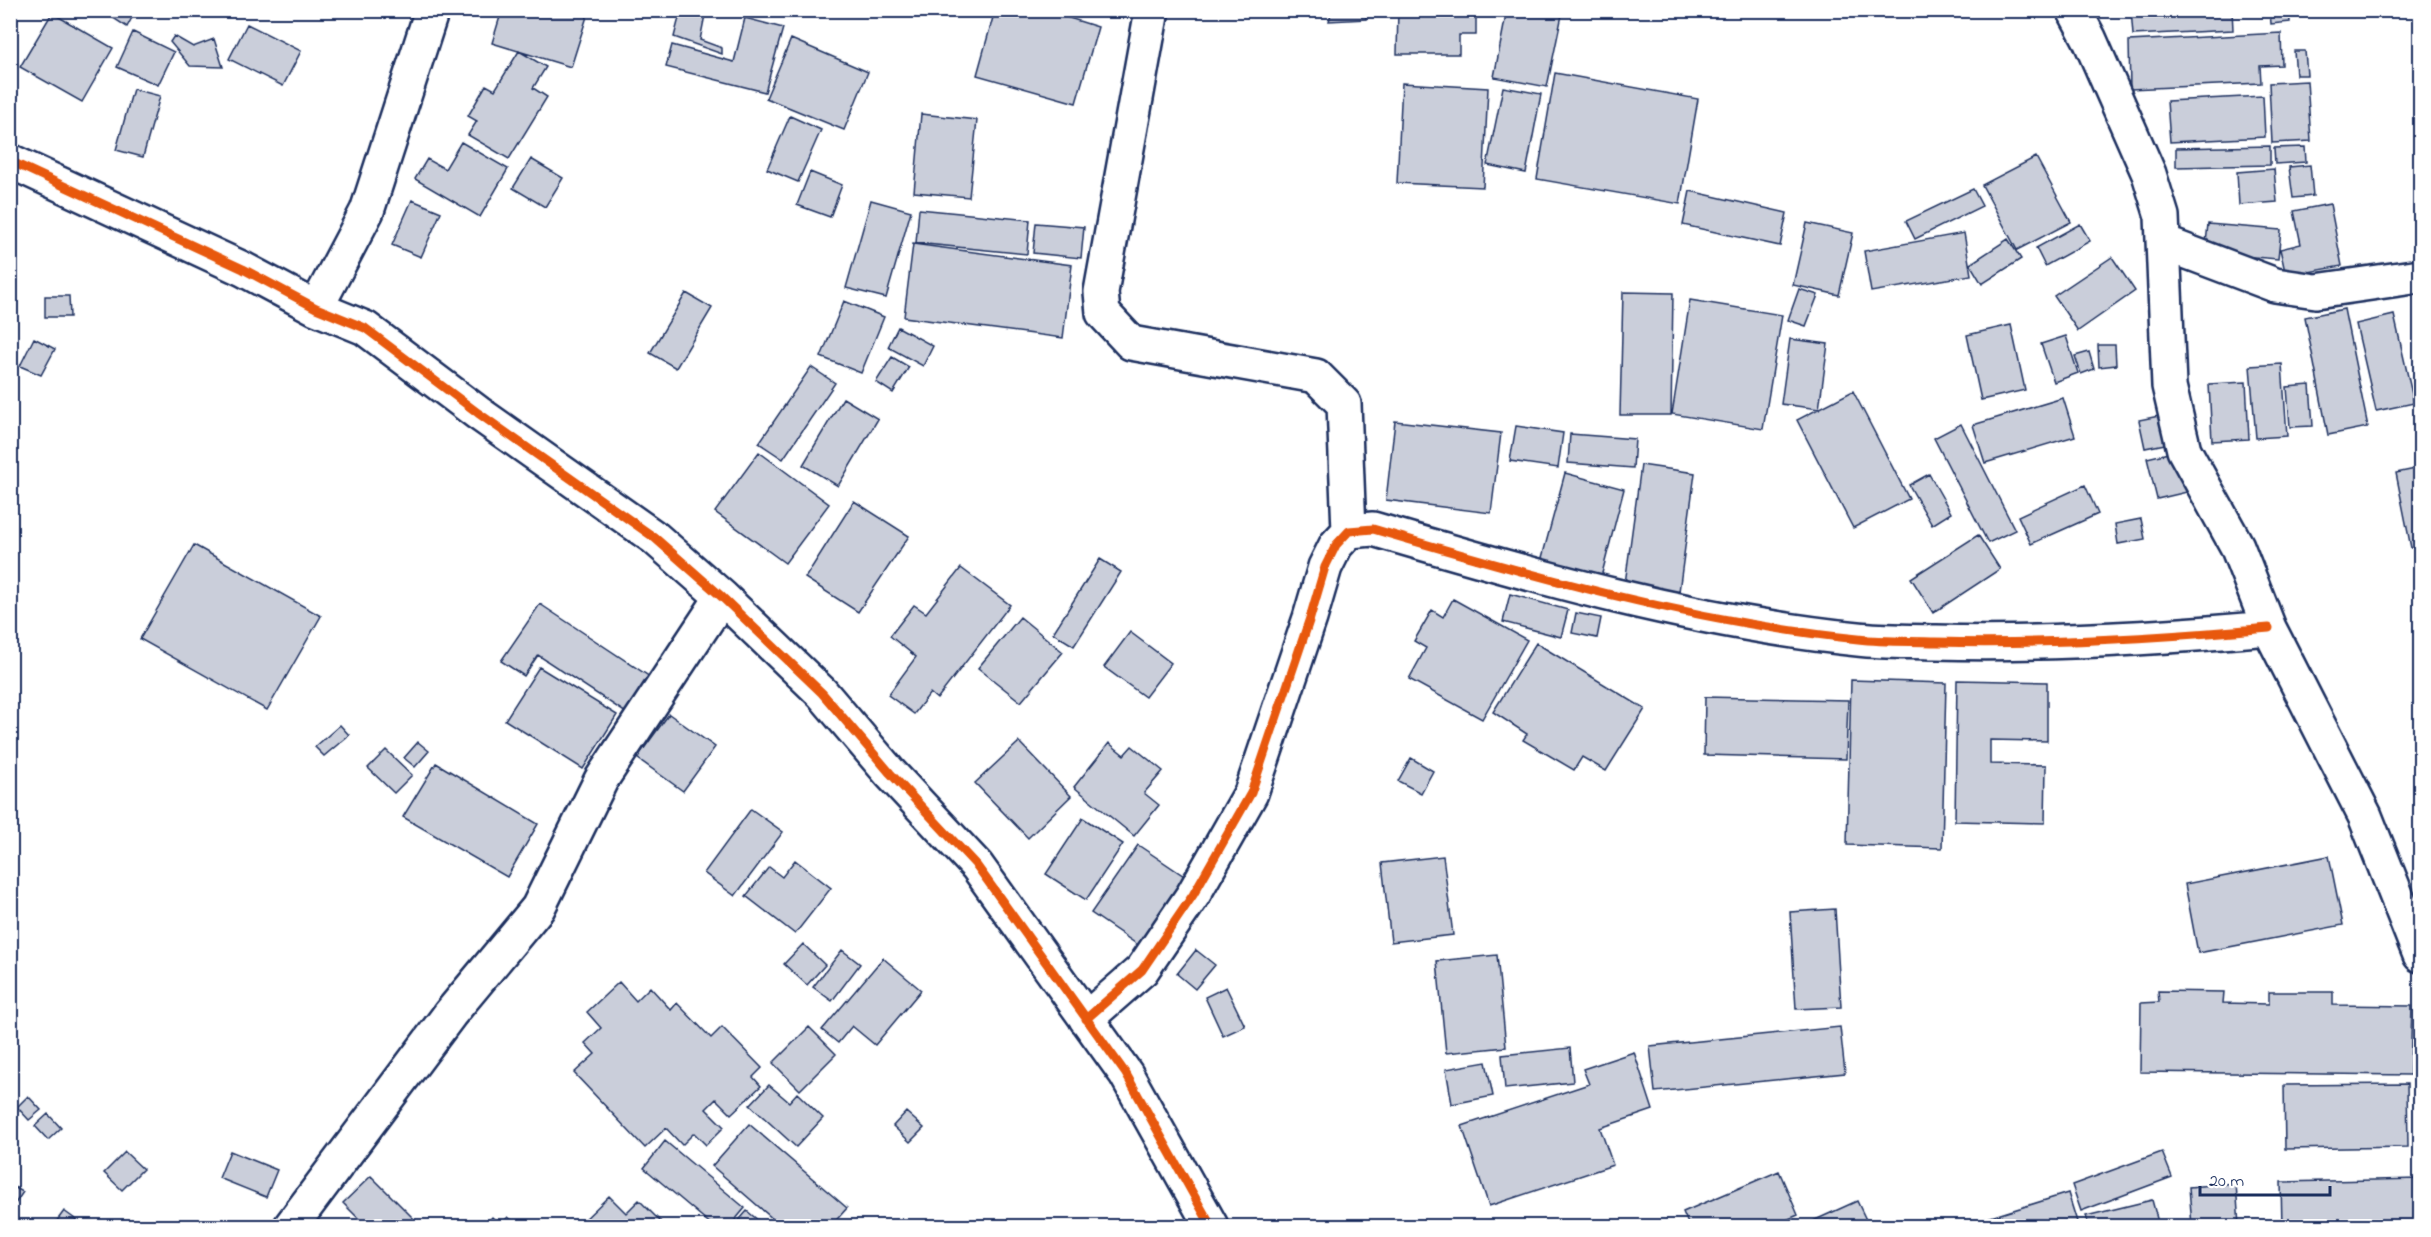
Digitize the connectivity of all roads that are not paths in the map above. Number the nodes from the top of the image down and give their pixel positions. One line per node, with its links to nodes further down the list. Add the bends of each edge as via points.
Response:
1 (432, 10): 7 (street, via 367,211)
2 (1152, 10): 8 (street, via 1101,292 1103,313 1131,343 1316,376 1344,404)
3 (2074, 10): 5 (street, via 2149,174 2162,216)
4 (10, 161): 7 (street, via 243,269)
5 (2164, 243): 6 (street, via 2274,285 2316,291); 10 (street, via 2169,386 2184,450 2237,546)
6 (2421, 276)
7 (316, 308): 9 (street, via 365,328 655,538)
8 (1349, 531): 10 (street, via 1373,529 1636,602 1716,619 1861,639 1981,643 2158,638); 12 (street, via 1324,567 1251,793 1193,895 1142,970)
9 (722, 597): 12 (street, via 822,693 977,866); 13 (street, via 601,780 538,908 450,1014)
10 (2269, 627): 11 (street, via 2365,816)
11 (2421, 955)
12 (1086, 1019): 14 (street, via 1126,1074)
13 (291, 1227)
14 (1211, 1227)

